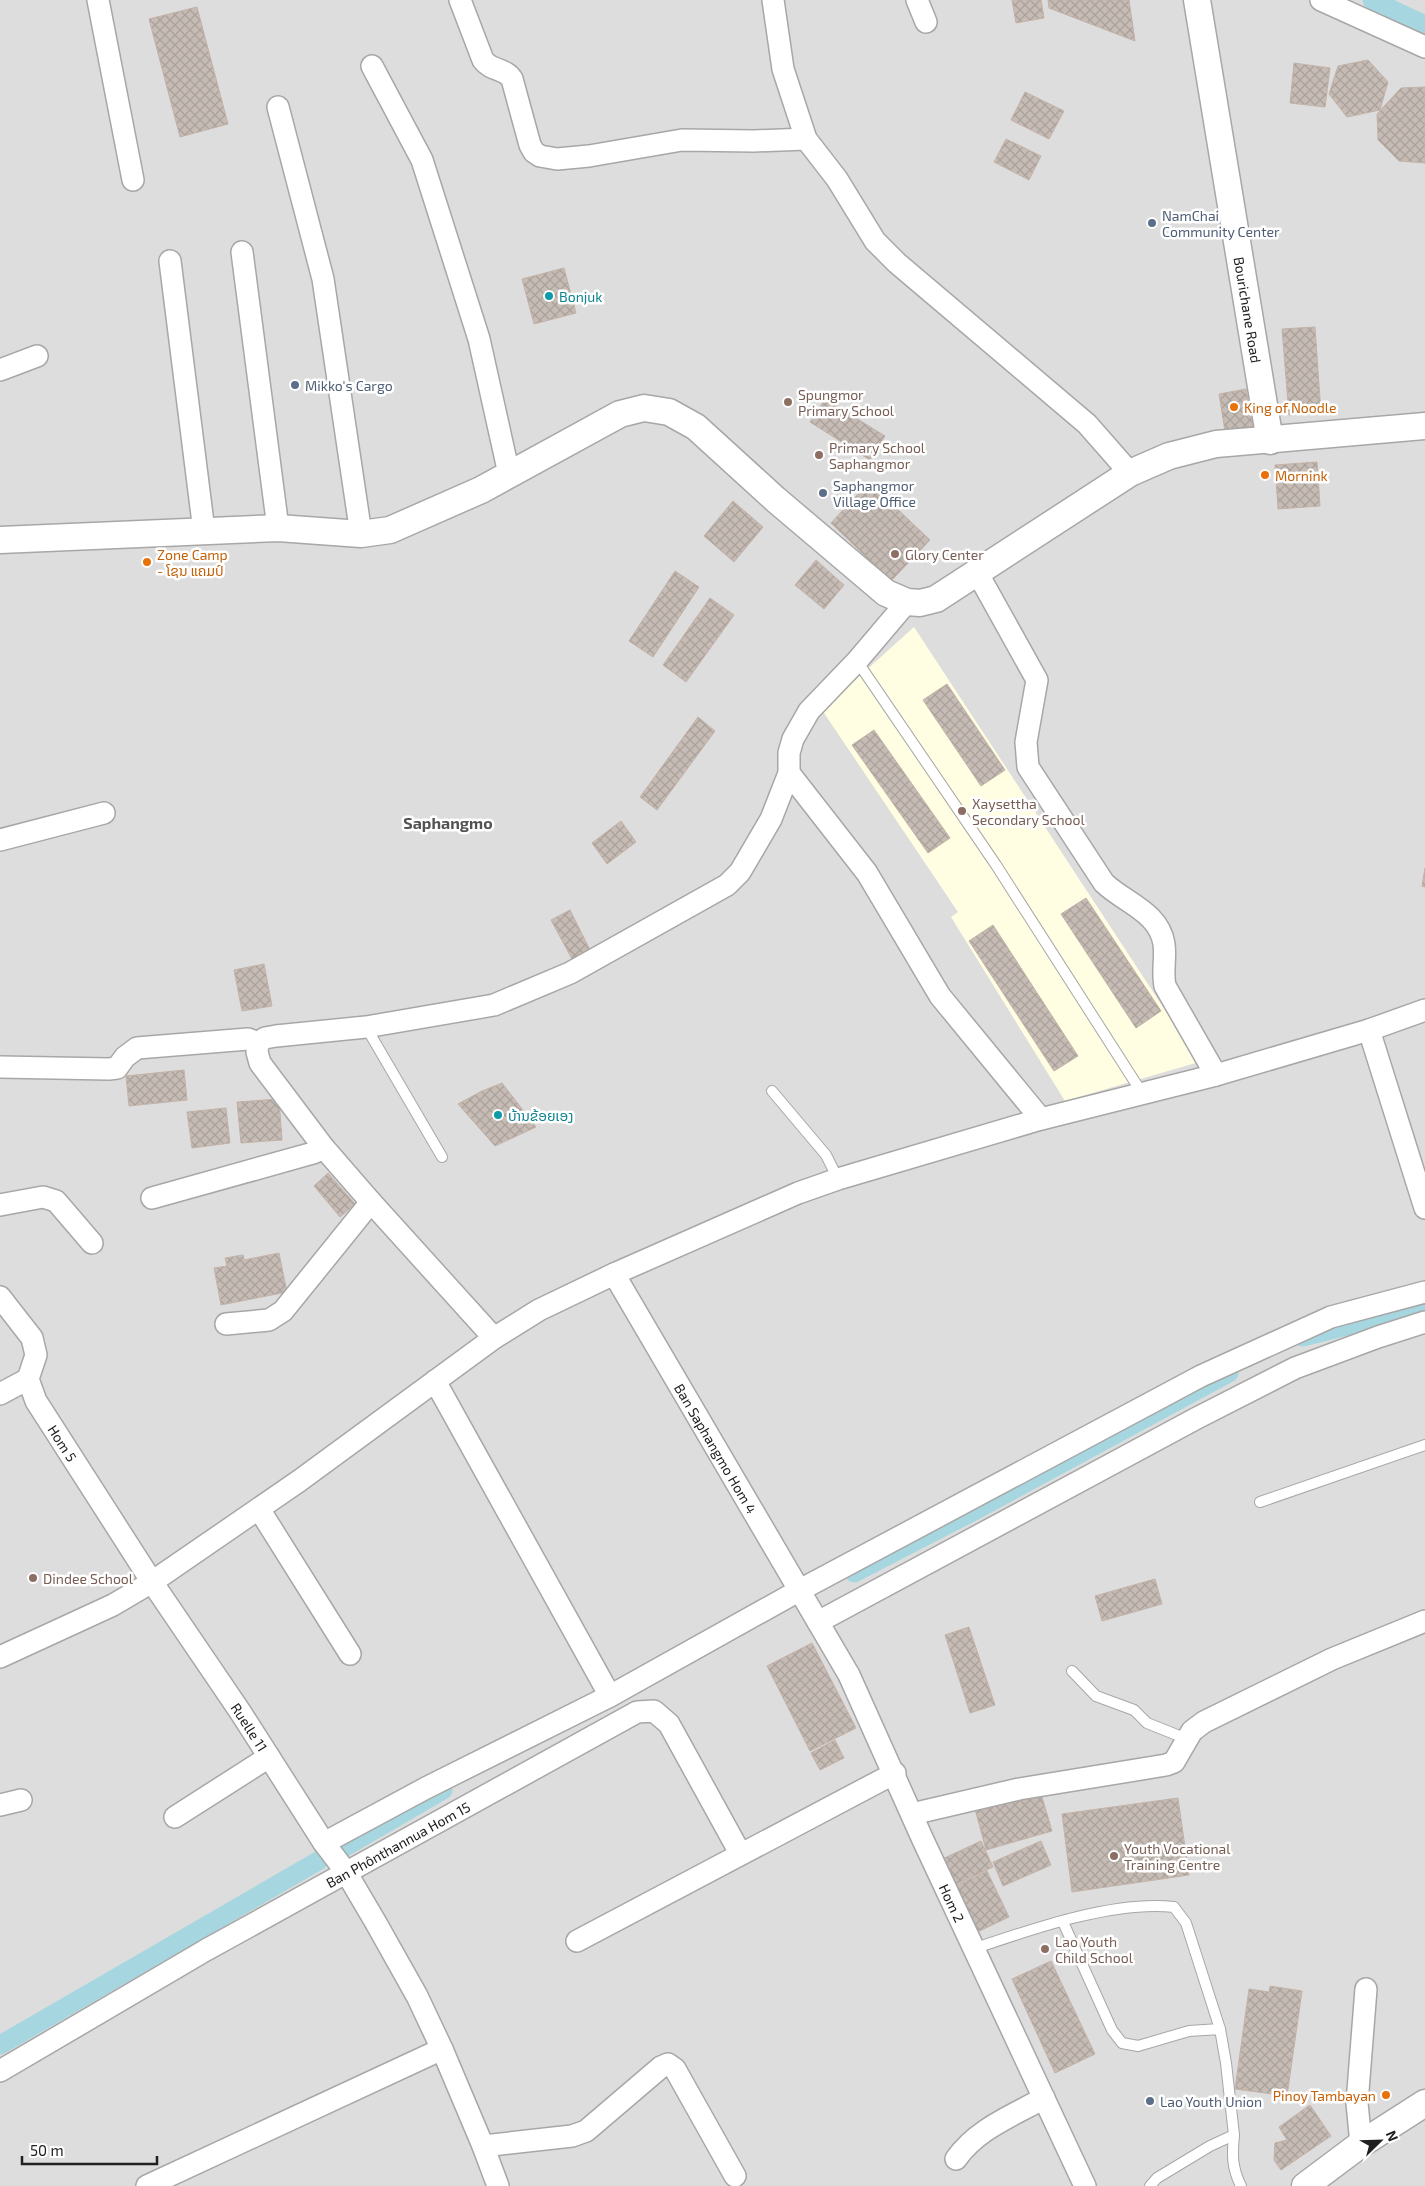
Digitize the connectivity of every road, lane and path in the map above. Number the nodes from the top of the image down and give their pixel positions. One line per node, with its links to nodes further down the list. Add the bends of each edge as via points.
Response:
1 (98, 0): 12 (street)
2 (460, 0): 11 (street, via 483,60 491,67 508,73 512,79 530,145 540,156 557,159 588,156 682,140)
3 (773, 0): 11 (street, via 783,69)
4 (917, 0): 7 (street)
5 (1197, 0): 18 (street, Bourichane Road)
6 (1321, 0): 8 (street)
7 (926, 22)
8 (1425, 47)
9 (372, 66): 20 (street, via 422,160 479,339)
10 (278, 107): 23 (street, via 323,280)
11 (806, 139): 19 (street, via 837,179 875,241 1087,424)
12 (134, 180)
13 (242, 252): 21 (street)
14 (170, 262): 22 (street)
15 (37, 356): 16 (street)
16 (0, 370)
17 (1425, 426): 18 (street)
18 (1270, 441): 19 (street, via 1216,444 1192,449)
19 (1130, 473): 25 (street)
20 (509, 474): 23 (street, via 481,490 390,530); 26 (street, via 620,414 644,408 669,412 696,427 886,593)
21 (278, 528): 22 (street); 23 (street)
22 (204, 531): 24 (street)
23 (361, 534)
24 (0, 540)
25 (978, 574): 26 (street, via 936,599); 36 (street, via 1037,680 1026,742 1028,767 1104,883 1152,917 1162,931 1165,986)
26 (907, 602): 27 (street)
27 (857, 661): 28 (street, via 809,711 793,740); 38 (lane, via 996,865)
28 (789, 773): 32 (street, via 771,819 740,872 727,885 570,973 494,1004); 39 (street, via 867,873 940,996)
29 (104, 813): 30 (street)
30 (0, 840)
31 (1425, 1010): 33 (street)
32 (366, 1027): 34 (street, via 276,1036); 41 (lane)
33 (1369, 1030): 36 (street); 46 (street)
34 (258, 1043): 35 (street, via 248,1039 137,1048 116,1068 109,1069); 40 (street, via 260,1063)
35 (0, 1068)
36 (1216, 1075): 38 (street)
37 (772, 1091): 42 (lane, via 826,1155)
38 (1142, 1093): 39 (street)
39 (1041, 1119): 42 (street)
40 (324, 1148): 43 (street); 44 (street)
41 (442, 1157)
42 (838, 1178): 48 (street)
43 (152, 1198)
44 (371, 1202): 52 (street, via 283,1311 269,1320); 53 (street)
45 (0, 1205): 47 (street, via 43,1197 56,1201)
46 (1425, 1208)
47 (92, 1243)
48 (614, 1274): 53 (street, via 538,1310); 61 (street, Ban Saphangmo Hom 4)
49 (1425, 1292): 61 (street, via 1331,1317 1201,1376)
50 (0, 1298): 54 (street, via 32,1338 36,1355)
51 (1425, 1322): 63 (street, via 1295,1368)
52 (226, 1324)
53 (494, 1338): 55 (street)
54 (28, 1380): 56 (street); 60 (street, Hom 5, via 36,1401)
55 (435, 1381): 59 (street); 67 (street)
56 (0, 1394)
57 (1425, 1445): 58 (lane)
58 (1260, 1502)
59 (259, 1508): 60 (street); 64 (street)
60 (152, 1582): 65 (street, via 113,1605); 69 (street, Ruelle 11)
61 (800, 1590): 63 (street, Ban Saphangmo Hom 4); 67 (street)
62 (1425, 1621): 68 (street, via 1332,1660 1204,1722)
63 (818, 1622): 70 (street, Hom 2, via 850,1675)
64 (350, 1654)
65 (0, 1657)
66 (1072, 1671): 68 (lane, via 1096,1696 1134,1710 1148,1723)
67 (610, 1696): 75 (street)
68 (1187, 1739): 73 (street, via 1174,1762 1166,1766 1019,1789)
69 (269, 1757): 74 (street); 75 (street, Ruelle 11)
70 (895, 1773): 73 (street, Hom 2); 76 (street)
71 (21, 1800): 72 (street)
72 (0, 1805)
73 (912, 1814): 80 (street, Hom 2)
74 (174, 1817)
75 (324, 1843): 77 (street, Ruelle 11)
76 (740, 1853): 77 (street, Ban Phônthannua Hom 15, via 669,1724 654,1711 636,1712); 79 (street)
77 (346, 1872): 83 (street, Ruelle 11, via 417,1996); 84 (street, Ban Phônthannua Hom 15)
78 (1063, 1922): 80 (lane); 82 (lane, via 1112,2030 1122,2043 1138,2046 1189,2031); 82 (lane, via 1153,1905 1174,1907 1186,1923)
79 (577, 1941)
80 (976, 1948): 85 (street, Hom 2)
81 (1366, 1989): 88 (street, via 1357,2102)
82 (1220, 2029): 87 (lane)
83 (442, 2049): 89 (street, Ruelle 11); 92 (street)
84 (0, 2071)
85 (1044, 2098): 90 (street, via 981,2133 967,2143); 94 (street, Hom 2)
86 (1425, 2103): 88 (street)
87 (1234, 2136): 95 (lane, via 1210,2146 1157,2178); 96 (lane, via 1232,2159)
88 (1361, 2144): 97 (street)
89 (483, 2146): 91 (street, via 572,2136 586,2131 668,2064 675,2069); 93 (street, Ruelle 11)
90 (956, 2159)
91 (735, 2176)
92 (147, 2186)
93 (498, 2186)
94 (1085, 2186)
95 (1150, 2186)
96 (1241, 2186)
97 (1305, 2186)

